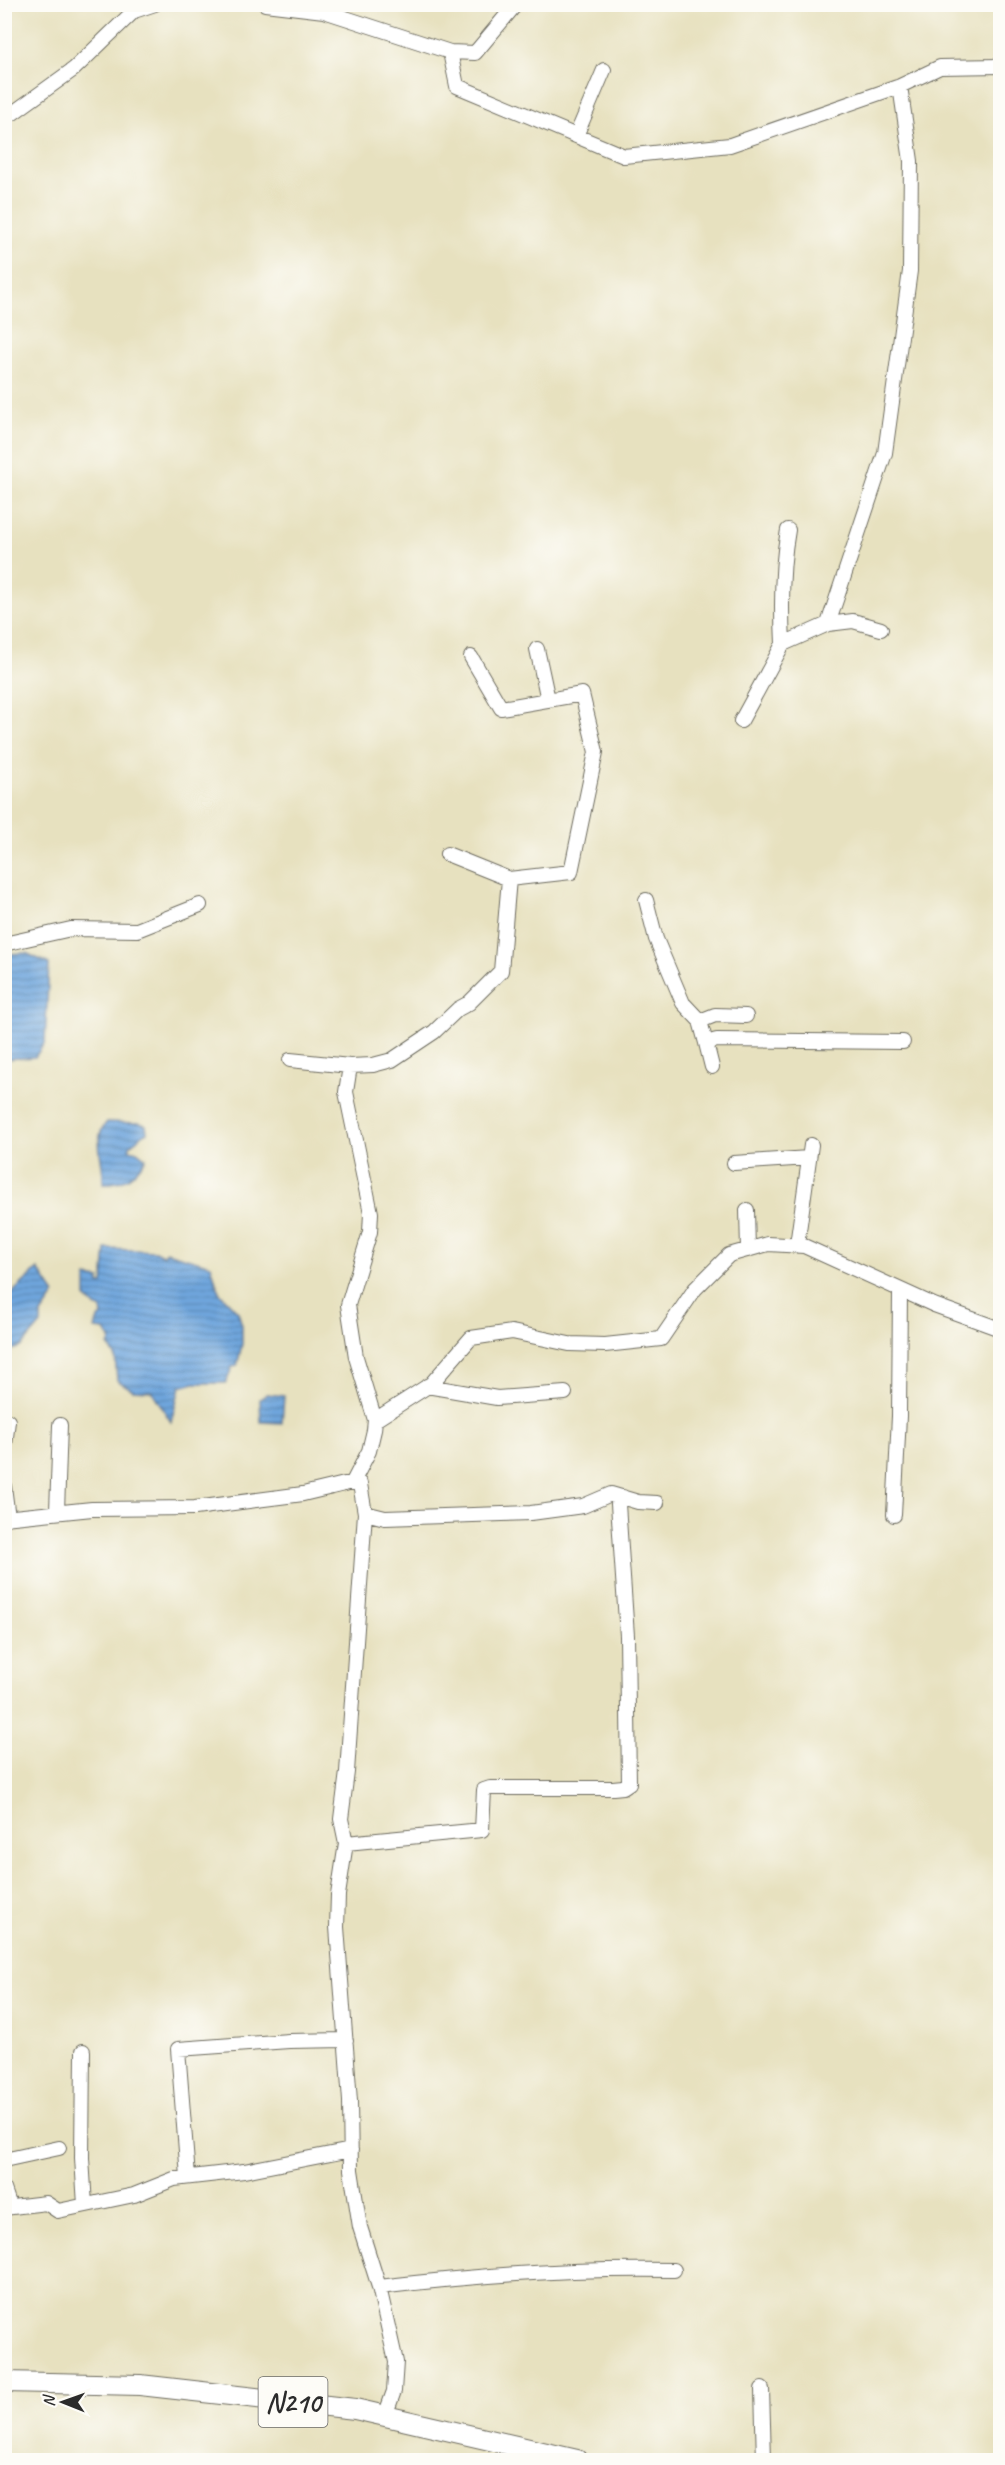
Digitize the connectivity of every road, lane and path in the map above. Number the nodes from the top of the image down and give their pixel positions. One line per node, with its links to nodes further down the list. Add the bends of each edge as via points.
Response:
1 (155, 4): 8 (street, via 134,11 74,69 13,113)
2 (265, 4): 4 (street, via 324,11)
3 (516, 4): 4 (street, via 475,53)
4 (450, 52): 9 (street, via 457,86)
5 (1000, 66): 7 (street, via 940,67)
6 (604, 70): 9 (street)
7 (900, 86): 9 (street, via 730,145 624,156); 11 (street, via 910,161 908,282 885,453)
8 (4, 115)
9 (576, 136)
10 (788, 530): 13 (street, via 781,599)
11 (828, 624): 12 (street, via 853,621); 13 (street)
12 (880, 629)
13 (783, 644): 17 (street)
14 (537, 649): 16 (street)
15 (471, 657): 16 (street, via 501,708)
16 (548, 700): 19 (street, via 582,694 596,753 572,872)
17 (741, 721)
18 (447, 854): 19 (street)
19 (509, 879): 28 (street, via 501,971 434,1032 392,1060)
20 (646, 900): 24 (street, via 656,939 682,1003)
21 (200, 905): 22 (street, via 137,930 71,929)
22 (4, 944)
23 (746, 1017): 24 (street, via 715,1016)
24 (700, 1021): 26 (street)
25 (903, 1042): 26 (street)
26 (706, 1043): 29 (street)
27 (290, 1060): 28 (street)
28 (350, 1066): 38 (street, via 346,1092 371,1213 370,1232 348,1305 356,1357)
29 (712, 1067)
30 (734, 1163): 32 (street, via 810,1151)
31 (747, 1210): 33 (street)
32 (796, 1245): 33 (street, via 768,1244); 34 (street)
33 (748, 1250): 36 (street, via 729,1255 695,1289 661,1339 605,1346 569,1344 512,1332 471,1338)
34 (900, 1290): 35 (street); 48 (street)
35 (1000, 1329)
36 (428, 1386): 37 (street, via 497,1398); 38 (street)
37 (565, 1393)
38 (375, 1420): 42 (street, via 369,1451)
39 (8, 1421): 41 (street)
40 (60, 1425): 46 (street)
41 (4, 1453)
42 (353, 1482): 46 (street, via 303,1494 195,1508); 47 (street, via 360,1484)
43 (4, 1486): 49 (street)
44 (623, 1497): 45 (street, via 638,1503); 47 (street, via 611,1494 583,1506 531,1514 386,1518); 50 (street, via 618,1504 627,1635 629,1783 613,1788 490,1788 484,1790 482,1830)
45 (657, 1503)
46 (57, 1511): 49 (street)
47 (365, 1513): 50 (street, via 341,1819)
48 (894, 1515)
49 (6, 1518)
50 (346, 1843): 51 (street, via 337,1927)
51 (346, 2040): 54 (street); 56 (street, via 178,2049)
52 (83, 2051): 58 (street)
53 (59, 2148): 55 (street)
54 (351, 2150): 56 (street); 61 (street, via 360,2227)
55 (4, 2160)
56 (188, 2177): 58 (street, via 134,2195)
57 (4, 2189): 59 (street)
58 (85, 2205): 59 (street, via 58,2211 46,2203)
59 (7, 2208)
60 (674, 2270): 61 (street, via 608,2268 457,2277)
61 (379, 2287): 64 (street, via 396,2362 394,2391)
62 (4, 2382): 64 (highway, N210, via 140,2385 355,2409)
63 (762, 2389): 66 (street)
64 (385, 2416): 65 (highway, N210)
65 (577, 2460)
66 (764, 2460)

